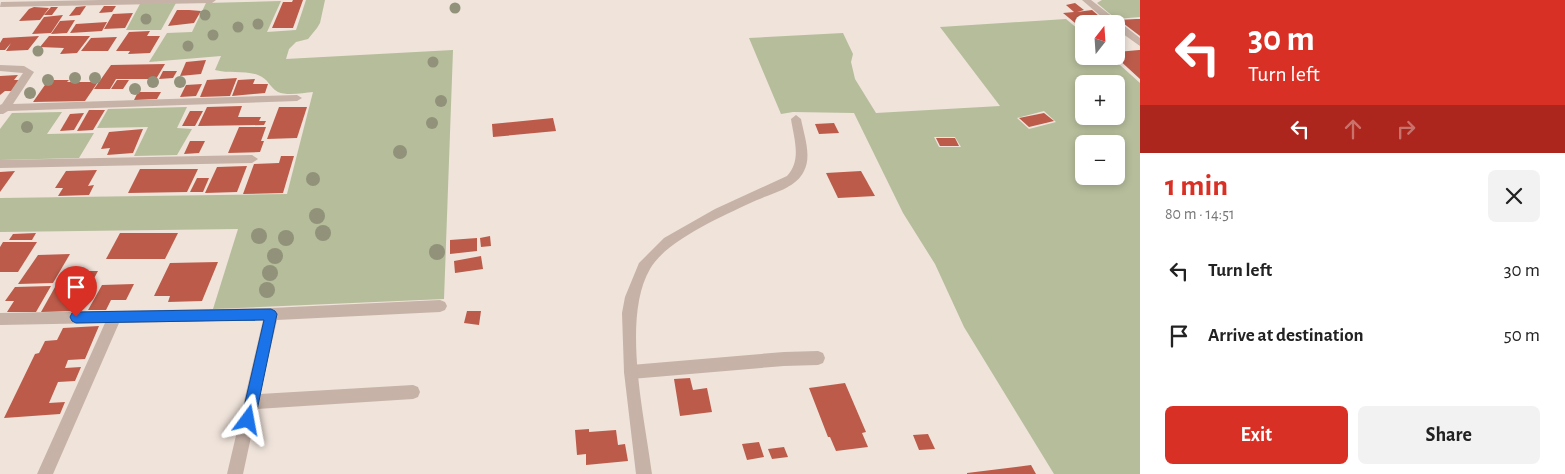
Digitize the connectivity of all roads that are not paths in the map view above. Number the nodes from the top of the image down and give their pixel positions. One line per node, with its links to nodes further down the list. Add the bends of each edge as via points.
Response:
1 (212, 0): 3 (street)
2 (1086, 0): 4 (street)
3 (2, 4)
4 (1140, 43)
5 (0, 68): 7 (street, via 29,72)
6 (297, 98): 7 (street)
7 (2, 110)
8 (796, 120): 16 (street, via 802,164 795,175 720,212 668,242 650,258 632,297 629,313)
9 (252, 159): 10 (street)
10 (0, 164)
11 (440, 306): 12 (street)
12 (271, 314): 13 (street); 18 (street)
13 (115, 316): 14 (street); 19 (street)
14 (0, 320)
15 (818, 358): 16 (street, via 784,358)
16 (632, 372): 21 (street)
17 (413, 392): 18 (street)
18 (252, 402): 20 (street)
19 (45, 474)
20 (235, 474)
21 (644, 474)

